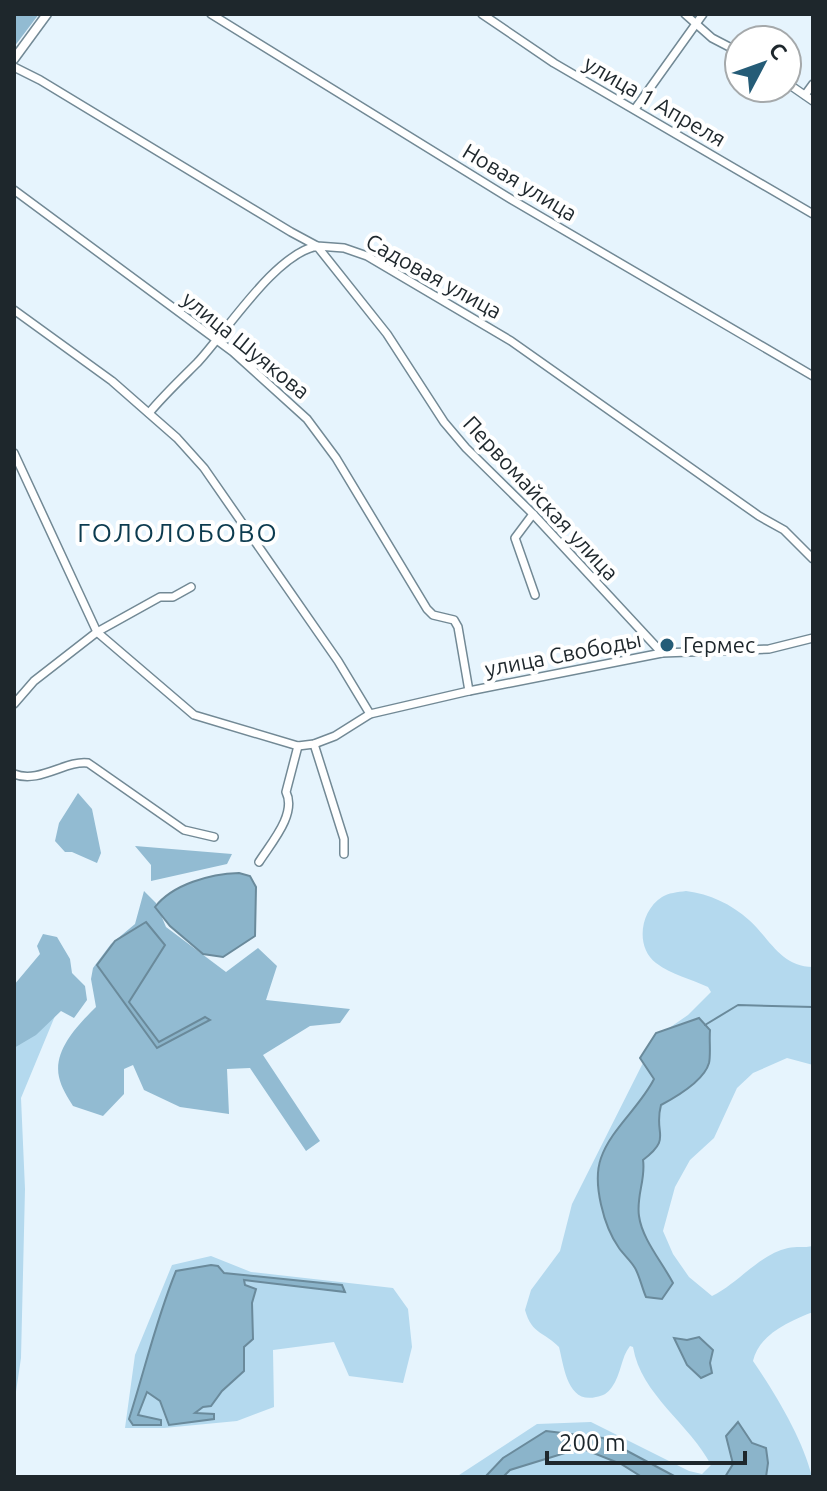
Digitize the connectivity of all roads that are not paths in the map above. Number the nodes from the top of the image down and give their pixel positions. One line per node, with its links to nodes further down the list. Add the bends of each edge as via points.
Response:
1 (47, 14): 8 (street)
2 (211, 14): 19 (street, Новая улица, via 514,201)
3 (482, 14): 13 (street, улица 1 Апреля)
4 (685, 14): 6 (street)
5 (703, 14): 6 (street)
6 (696, 23): 7 (street); 13 (street)
7 (723, 44)
8 (14, 59)
9 (14, 67): 16 (street, Садовая улица)
10 (813, 84): 11 (street)
11 (805, 95): 12 (street)
12 (813, 101)
13 (635, 109): 15 (street, улица 1 Апреля)
14 (14, 190): 18 (street, улица Шуякова)
15 (813, 214)
16 (317, 246): 18 (street, via 286,263); 22 (street, Первомайская улица, via 387,334 444,422); 23 (street, Садовая улица, via 367,256 511,341 784,530)
17 (14, 310): 20 (street)
18 (216, 339): 20 (street); 29 (street, улица Шуякова, via 319,434 427,609 454,620)
19 (813, 376)
20 (149, 413): 31 (street, via 204,468)
21 (14, 453): 26 (street)
22 (533, 514): 25 (street, via 515,538); 28 (street, Первомайская улица)
23 (813, 559)
24 (191, 587): 26 (street, via 160,597)
25 (535, 595)
26 (97, 632): 30 (street, via 34,681); 33 (street, via 194,715)
27 (813, 638): 28 (street, улица Свободы, via 769,649)
28 (662, 653): 29 (street, улица Свободы)
29 (469, 691): 31 (street, улица Свободы)
30 (14, 704)
31 (370, 714): 32 (street, улица Свободы)
32 (314, 744): 33 (street, улица Свободы); 36 (street)
33 (298, 746): 37 (street, via 286,792 291,801 288,813)
34 (14, 774): 35 (street, via 49,773 88,763 184,830)
35 (214, 837)
36 (344, 854)
37 (259, 862)

